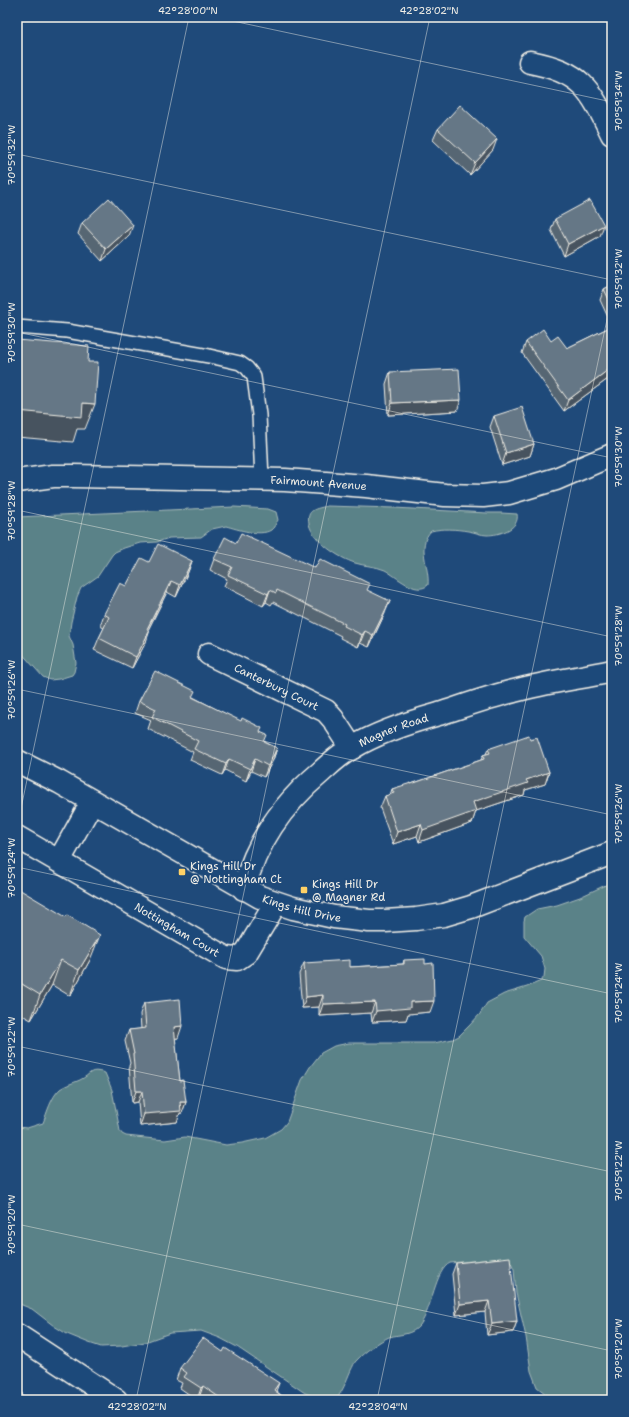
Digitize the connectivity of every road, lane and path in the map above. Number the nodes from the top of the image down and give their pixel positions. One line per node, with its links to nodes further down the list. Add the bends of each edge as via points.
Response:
1 (530, 62): 2 (street, via 549,65 579,81 597,104)
2 (612, 134)
3 (17, 327): 5 (lane, via 67,331 240,363 250,371 256,386)
4 (612, 455): 5 (street, Fairmount Avenue, via 556,479 509,493 483,496)
5 (262, 479): 6 (street, Fairmount Avenue, via 73,476)
6 (17, 481)
7 (209, 654): 9 (street, Canterbury Court, via 326,711)
8 (612, 671): 9 (street, Magner Road, via 515,690 420,719)
9 (352, 748): 15 (street, Magner Road, via 315,776 283,810 261,842)
10 (17, 761): 11 (street, Kings Hill Drive)
11 (92, 802): 14 (street); 15 (street, Kings Hill Drive)
12 (17, 837): 14 (street, Nottingham Court)
13 (612, 853): 16 (street, Kings Hill Drive, via 471,907 430,917 369,921 327,916)
14 (59, 861): 16 (street, Nottingham Court, via 232,959 246,953)
15 (244, 889): 16 (street, Kings Hill Drive)
16 (276, 903)
17 (17, 1335): 18 (street)
18 (116, 1400)

